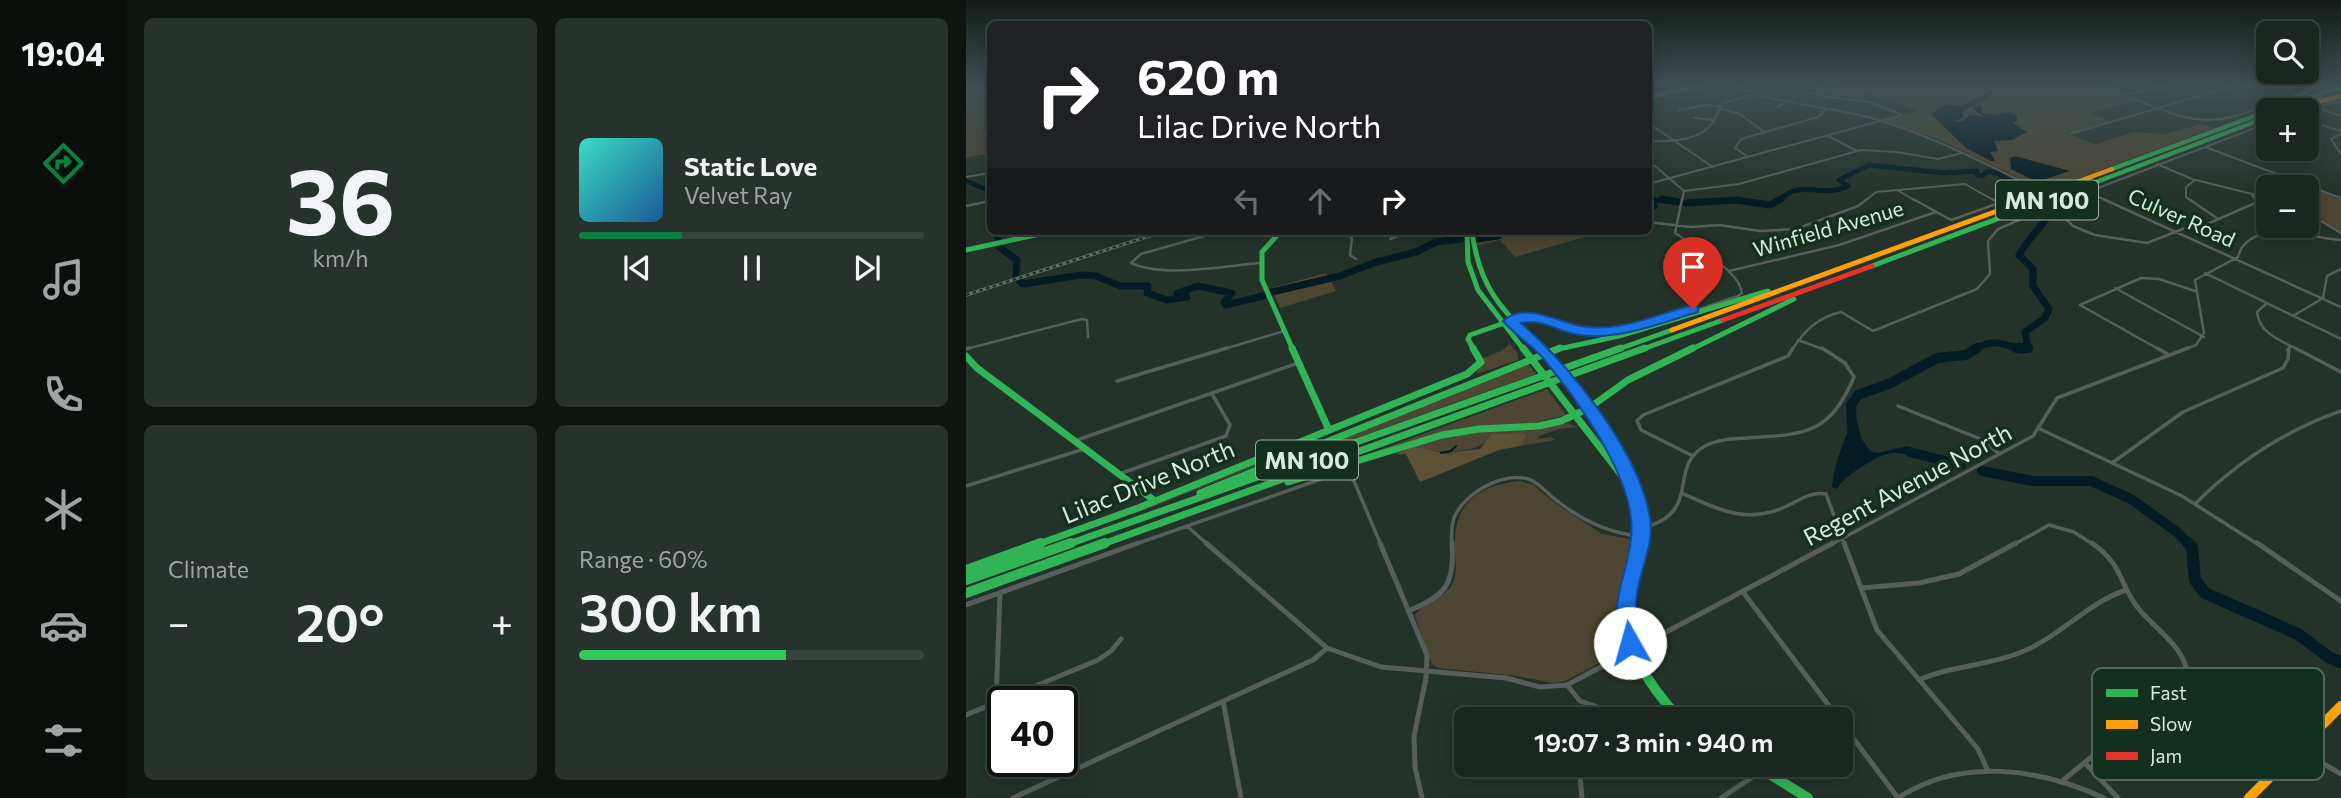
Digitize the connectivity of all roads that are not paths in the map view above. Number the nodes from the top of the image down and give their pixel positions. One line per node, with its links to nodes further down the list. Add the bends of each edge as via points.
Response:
1 (1711, 122): 16 (street, via 1705,131)
2 (1749, 122): 12 (street)
3 (1799, 122): 12 (street)
4 (1875, 122): 15 (street)
5 (1884, 122): 20 (street)
6 (2109, 122): 14 (street)
7 (2236, 122): 63 (main road, MN 100)
8 (2254, 122): 64 (main road, MN 100)
9 (2319, 125): 13 (street)
10 (1652, 126): 16 (street)
11 (2256, 127): 18 (street)
12 (1763, 132): 22 (street, via 1735,144 1735,149)
13 (2341, 133): 21 (street, via 2331,139)
14 (2070, 134)
15 (1828, 135): 19 (street); 22 (street)
16 (1673, 140): 17 (street); 25 (street)
17 (1652, 141)
18 (2203, 147): 24 (street); 37 (street)
19 (1857, 151): 20 (street, via 1938,159); 33 (street, via 1739,184)
20 (1963, 152): 31 (street)
21 (2341, 154)
22 (1748, 157): 25 (street)
23 (1652, 163): 28 (street)
24 (2157, 164): 29 (street); 34 (street)
25 (1713, 167): 28 (street)
26 (987, 174): 27 (street)
27 (966, 177)
28 (1672, 178): 30 (street); 33 (street)
29 (2196, 180): 35 (street); 42 (street, via 2186,187 2186,197)
30 (1652, 183)
31 (2031, 186)
32 (1896, 189): 41 (street); 41 (street, via 1965,184 2000,202 1951,220); 45 (street, via 1877,192 1852,208 1796,229)
33 (1684, 191): 45 (street)
34 (2086, 191): 38 (street); 46 (street, Culver Road)
35 (2250, 193): 36 (street); 42 (street, via 2256,202)
36 (2256, 195)
37 (2340, 198)
38 (2062, 201): 46 (street, via 2073,207 2066,219 2073,226 2101,236 2147,243); 76 (street, via 1993,232 1988,241 1992,275 1978,289 1874,331 1836,312 1811,325)
39 (987, 202): 40 (street)
40 (966, 206)
41 (1936, 212): 61 (street, Winfield Avenue, via 1839,245)
42 (2218, 219): 46 (street)
43 (2319, 220): 47 (street)
44 (1652, 222): 45 (street)
45 (1675, 225): 61 (street, via 1677,235)
46 (2179, 231): 58 (street, Culver Road)
47 (2341, 233)
48 (1035, 235): 56 (main road)
49 (1209, 235): 59 (street, via 1135,257 1131,263 1180,269)
50 (1277, 235): 59 (main road, via 1261,250)
51 (1350, 235): 57 (street, via 1350,254)
52 (1398, 235): 54 (street)
53 (1469, 235): 71 (main road, via 1465,250 1469,276)
54 (1390, 239)
55 (2341, 240): 58 (street, via 2260,235 2244,242)
56 (966, 250)
57 (1356, 258)
58 (2236, 258): 62 (street); 67 (street, Culver Road)
59 (1259, 263): 72 (main road, via 1265,290)
60 (2341, 269): 67 (street, via 2327,276)
61 (1729, 271): 71 (street, Lilac Drive North, via 1741,285 1738,296 1611,332 1578,331 1538,316)
62 (2206, 273): 66 (street, via 2195,280); 68 (street)
63 (1806, 282): 79 (main road); 108 (main road, MN 100)
64 (1826, 283): 88 (main road, via 1628,380); 102 (main road, MN 100)
65 (2115, 288): 66 (street, via 2146,277); 74 (street); 80 (street, via 2080,304)
66 (2195, 291): 74 (street)
67 (2322, 298): 69 (street, Culver Road); 70 (street)
68 (2267, 303): 70 (street); 77 (street, via 2257,312 2258,321 2270,335)
69 (2341, 307)
70 (2293, 316): 75 (street)
71 (1506, 322): 79 (main road); 82 (main road); 92 (main road, Lilac Drive North, via 1470,335 1481,359 1475,369)
72 (1284, 331): 83 (main road); 85 (street)
73 (1088, 337): 78 (street, via 1087,320 1082,319)
74 (2204, 337): 80 (street, Regent Avenue North)
75 (2341, 339)
76 (1798, 340): 96 (street, via 1788,356 1637,421 1641,430); 96 (street, via 1831,353 1852,371 1854,377 1842,403 1830,418 1798,432 1718,441)
77 (2291, 346): 84 (street); 97 (street, via 2283,368 2183,412)
78 (966, 349)
79 (1546, 353): 82 (main road); 88 (main road)
80 (2169, 355): 91 (street, Regent Avenue North, via 2057,398 2050,403)
81 (966, 356): 93 (main road)
82 (1530, 359): 90 (main road); 108 (main road)
83 (1298, 363): 86 (street); 92 (main road)
84 (2341, 372)
85 (1117, 381)
86 (1211, 393): 93 (street); 98 (street, via 1230,425 1226,436)
87 (1898, 406): 95 (street, via 1978,438)
88 (1589, 408): 90 (main road); 100 (main road)
89 (2341, 411): 104 (street, via 2259,447)
90 (1575, 416): 100 (main road); 102 (main road, via 1544,425 1442,435)
91 (2039, 429): 95 (street, Regent Avenue North); 97 (street)
92 (1329, 430): 103 (main road, Lilac Drive North)
93 (1077, 440): 94 (main road)
94 (1086, 448): 98 (main road); 99 (street)
95 (2000, 454): 107 (street, Regent Avenue North)
96 (1693, 456): 101 (street)
97 (2112, 463): 104 (street)
98 (1119, 474): 103 (main road)
99 (966, 486)
100 (1633, 489): 106 (main road)
101 (1684, 494): 106 (street, via 1672,513); 107 (street, via 1741,516 1781,509 1817,492 1826,494)
102 (1230, 498): 114 (main road, MN 100)
103 (1155, 500): 109 (main road, Lilac Drive North)
104 (2195, 504): 116 (street)
105 (1187, 525): 115 (street); 118 (street, via 1344,475 1354,481); 120 (street)
106 (1640, 532): 118 (street, via 1614,535 1532,481 1501,482 1475,493 1460,507 1451,527 1449,583 1437,597); 121 (main road, via 1626,602)
107 (1844, 537): 111 (street); 113 (street, Regent Avenue North)
108 (1084, 538): 110 (main road, MN 100)
109 (966, 570)
110 (966, 580)
111 (1861, 588): 112 (street, via 1959,574 2040,528 2055,526 2106,554 2120,570); 124 (street, via 1877,630)
112 (2127, 590): 122 (street); 124 (street, via 2027,650)
113 (1743, 592): 121 (street, Regent Avenue North); 134 (street)
114 (966, 593)
115 (1000, 593): 117 (street); 126 (street)
116 (2341, 601)
117 (966, 605)
118 (1408, 611): 123 (street, via 1427,655)
119 (1121, 639): 127 (street, via 1098,660)
120 (1327, 648): 123 (street, via 1381,667); 128 (street, via 1312,660)
121 (1633, 651): 125 (street, Regent Avenue North); 133 (main road)
122 (2188, 668)
123 (1428, 671): 125 (street, via 1506,678 1547,688); 152 (street, via 1414,742)
124 (1919, 680): 141 (street, via 1978,749)
125 (1567, 685): 129 (street, via 1576,698)
126 (997, 686)
127 (1035, 686)
128 (1223, 701): 150 (street); 151 (street)
129 (1593, 705): 132 (street)
130 (987, 706): 135 (street)
131 (2341, 706): 136 (main road)
132 (1599, 707)
133 (1667, 707)
134 (1829, 707)
135 (966, 715)
136 (2324, 723)
137 (1853, 738): 156 (street)
138 (2092, 757): 139 (street)
139 (2085, 763): 142 (street); 149 (street)
140 (2324, 764): 143 (street)
141 (1987, 769): 149 (street); 156 (street, via 1941,774)
142 (2092, 770)
143 (2341, 774)
144 (1580, 777): 153 (street)
145 (1753, 777): 154 (street)
146 (1777, 777): 155 (main road)
147 (2101, 780): 158 (street)
148 (2267, 780): 159 (main road)
149 (2061, 782): 157 (street)
150 (1013, 798)
151 (1241, 798)
152 (1422, 798)
153 (1583, 798)
154 (1721, 798)
155 (1808, 798)
156 (1898, 798)
157 (2104, 798)
158 (2118, 798)
159 (2249, 798)

